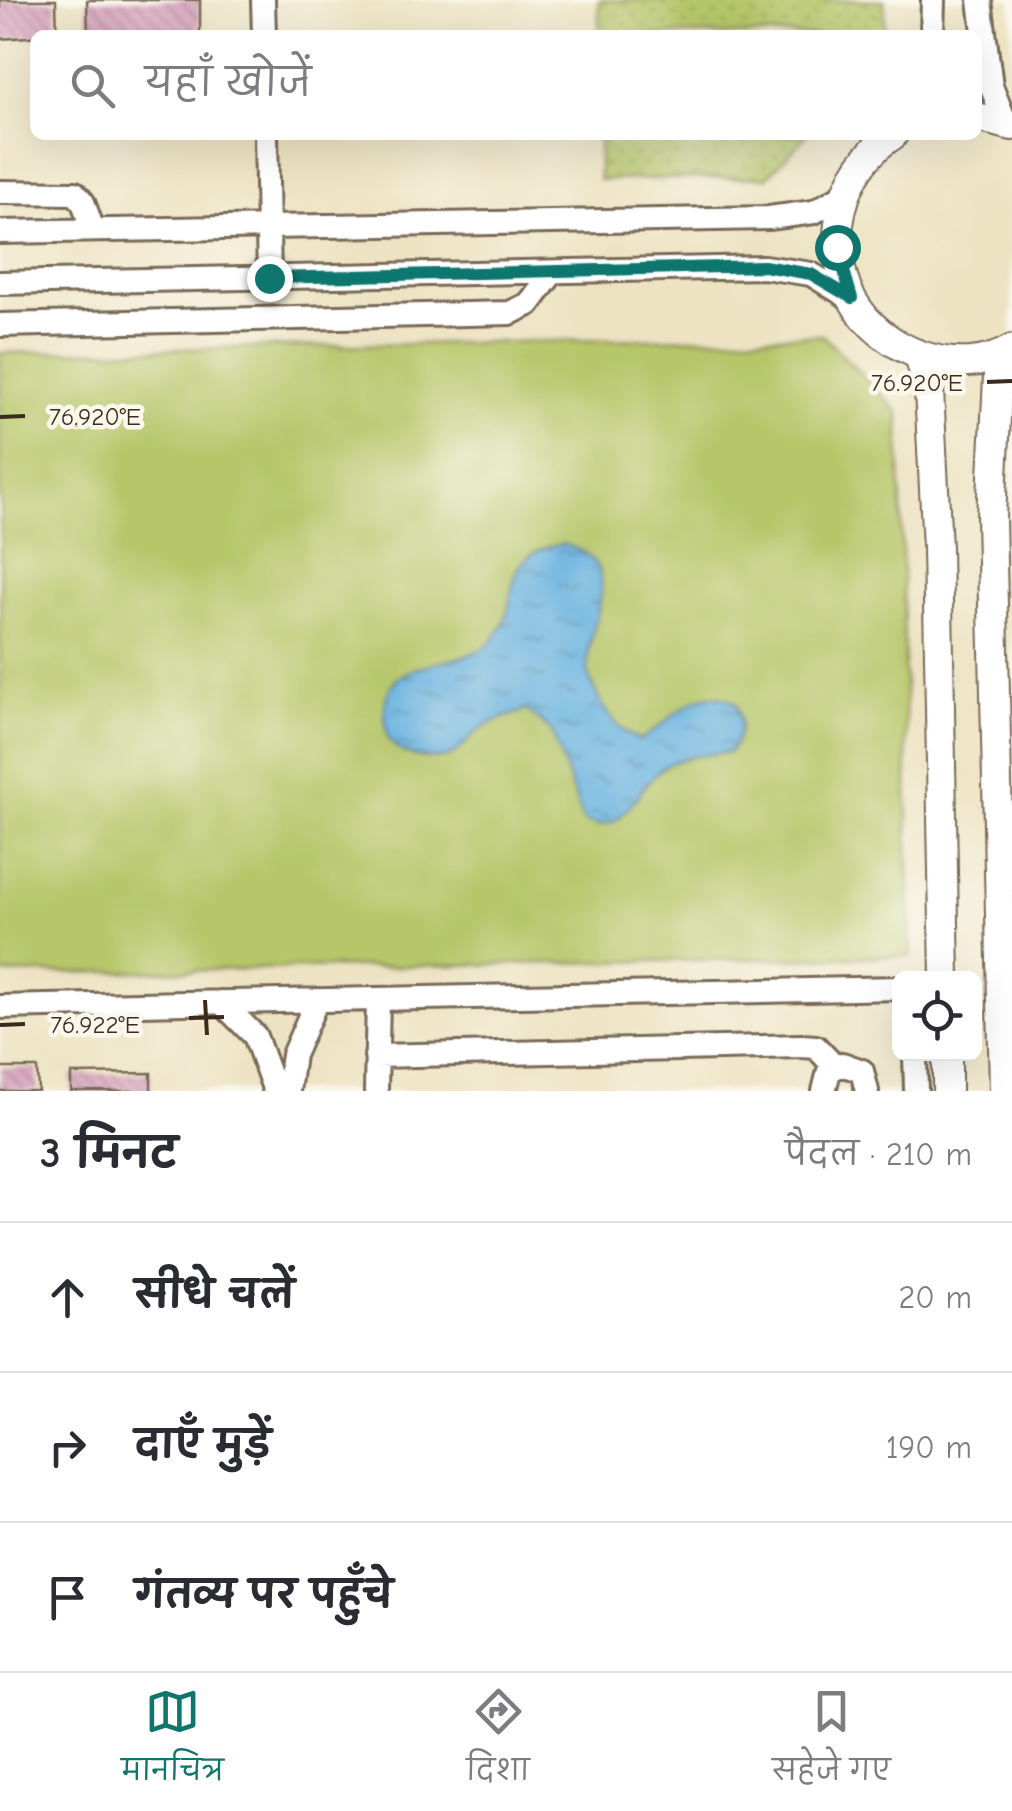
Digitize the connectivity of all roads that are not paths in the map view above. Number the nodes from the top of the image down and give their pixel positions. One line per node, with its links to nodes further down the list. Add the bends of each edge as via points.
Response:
1 (263, 0): 4 (street)
2 (933, 0): 5 (street)
3 (980, 0): 6 (street)
4 (264, 30)
5 (932, 30)
6 (998, 121)
7 (266, 140): 11 (street)
8 (888, 140): 10 (main road, via 860,165)
9 (0, 192): 12 (street, via 75,194)
10 (845, 194): 11 (street, via 814,212 768,218); 17 (main road, via 837,247)
11 (268, 228): 12 (street); 15 (street)
12 (93, 230): 13 (street)
13 (0, 232)
14 (552, 272): 15 (street); 17 (street, via 764,266 811,274); 18 (street, via 529,304 510,312)
15 (269, 278): 16 (street)
16 (0, 283)
17 (852, 298): 20 (main road, via 880,334)
18 (0, 325)
19 (1006, 353): 20 (main road, via 959,363); 21 (main road, via 991,518)
20 (920, 356): 22 (main road, via 929,390 937,548)
21 (1004, 744): 39 (main road)
22 (945, 971)
23 (892, 988): 24 (street)
24 (378, 999): 25 (street); 28 (street)
25 (317, 1000): 26 (street); 33 (street, via 293,1055)
26 (221, 1002): 27 (street); 32 (street, via 254,1036)
27 (0, 1007)
28 (376, 1056): 31 (street, via 802,1046 816,1047); 34 (street)
29 (915, 1061): 37 (street)
30 (947, 1061): 38 (main road)
31 (835, 1067): 35 (street); 36 (street, via 856,1066)
32 (274, 1091)
33 (288, 1091)
34 (376, 1091)
35 (824, 1091)
36 (867, 1091)
37 (916, 1091)
38 (948, 1091)
39 (1004, 1091)

